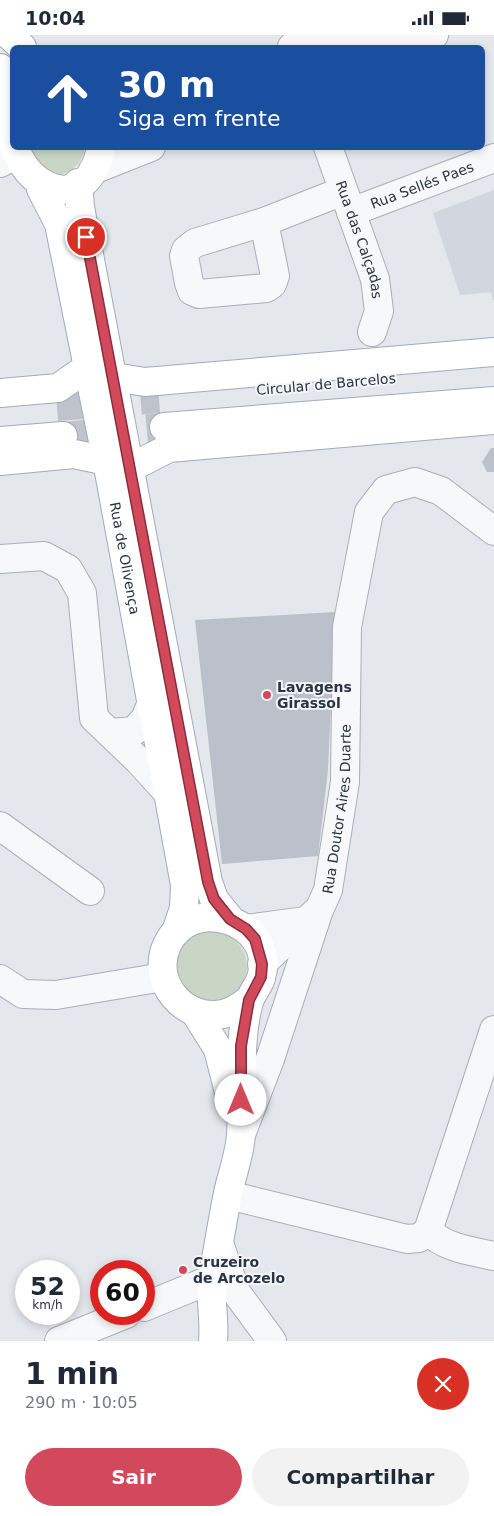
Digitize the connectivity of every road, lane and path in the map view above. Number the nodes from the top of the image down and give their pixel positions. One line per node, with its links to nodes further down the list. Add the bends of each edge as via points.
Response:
1 (9, 35): 5 (main road)
2 (385, 35): 4 (street, via 376,39)
3 (434, 35): 7 (street)
4 (331, 41): 6 (street, via 304,39)
5 (20, 45)
6 (295, 45)
7 (407, 45)
8 (0, 68): 9 (main road)
9 (10, 100)
10 (10, 115): 14 (main road, via 4,127)
11 (142, 150): 15 (street)
12 (329, 150): 17 (street, Rua das Calçadas)
13 (494, 158): 17 (street, Rua Sellés Paes)
14 (3, 161): 16 (main road, via 26,183)
15 (91, 167): 16 (main road, via 60,189); 23 (main road, Rua de Olivença, via 82,213)
16 (41, 189): 21 (main road, Rua de Olivença, via 60,224)
17 (347, 201): 18 (street, Rua Sellés Paes); 19 (street, Rua das Calçadas, via 375,279 379,311)
18 (264, 222)
19 (372, 332)
20 (494, 352): 23 (main road, via 145,382)
21 (88, 367): 24 (main road, via 58,388); 34 (main road, Rua de Olivença)
22 (494, 369): 25 (main road, Circular de Barcelos)
23 (114, 377): 34 (main road, Rua de Olivença)
24 (0, 393)
25 (159, 399)
26 (494, 401): 30 (main road)
27 (57, 407): 28 (main road)
28 (0, 412)
29 (494, 420): 34 (main road, via 169,448)
30 (164, 427)
31 (63, 436): 32 (main road)
32 (0, 441)
33 (0, 461): 34 (main road, via 74,454)
34 (118, 464): 37 (main road, Rua de Olivença); 43 (main road, Rua de Olivença, via 208,882 214,899)
35 (494, 531): 42 (street, Rua Doutor Aires Duarte, via 441,491 414,482 386,490 369,512 347,627 344,782 332,872 328,890)
36 (0, 559): 38 (street, via 44,556 68,569 82,593 94,719)
37 (152, 702): 38 (street, via 145,719 134,731); 39 (main road, Rua de Olivença)
38 (111, 733): 39 (street)
39 (169, 795): 44 (main road, Rua de Olivença, via 184,885 184,908)
40 (0, 826): 41 (street)
41 (90, 891)
42 (313, 914): 43 (street); 45 (street, Rua Doutor Aires Duarte); 51 (street, via 270,1059)
43 (238, 924): 44 (main road, via 215,916 201,917); 45 (main road, via 255,939)
44 (176, 932): 46 (main road, via 167,945)
45 (262, 964): 48 (main road, via 259,983)
46 (164, 977): 47 (street, via 56,995 23,994); 49 (main road, via 170,992)
47 (0, 979)
48 (249, 1000): 49 (main road, via 224,1014); 51 (main road, via 241,1046)
49 (195, 1012): 51 (main road, via 218,1049)
50 (494, 1029): 53 (street)
51 (241, 1136): 52 (main road)
52 (228, 1195): 53 (street, via 407,1239 420,1238); 54 (main road)
53 (428, 1231): 55 (street, via 447,1244)
54 (219, 1243): 56 (main road); 60 (street, via 236,1292)
55 (494, 1257)
56 (212, 1279): 57 (street); 59 (main road)
57 (155, 1302)
58 (99, 1325): 61 (street)
59 (214, 1331): 60 (street, via 230,1313)
60 (262, 1334)
61 (59, 1341)

